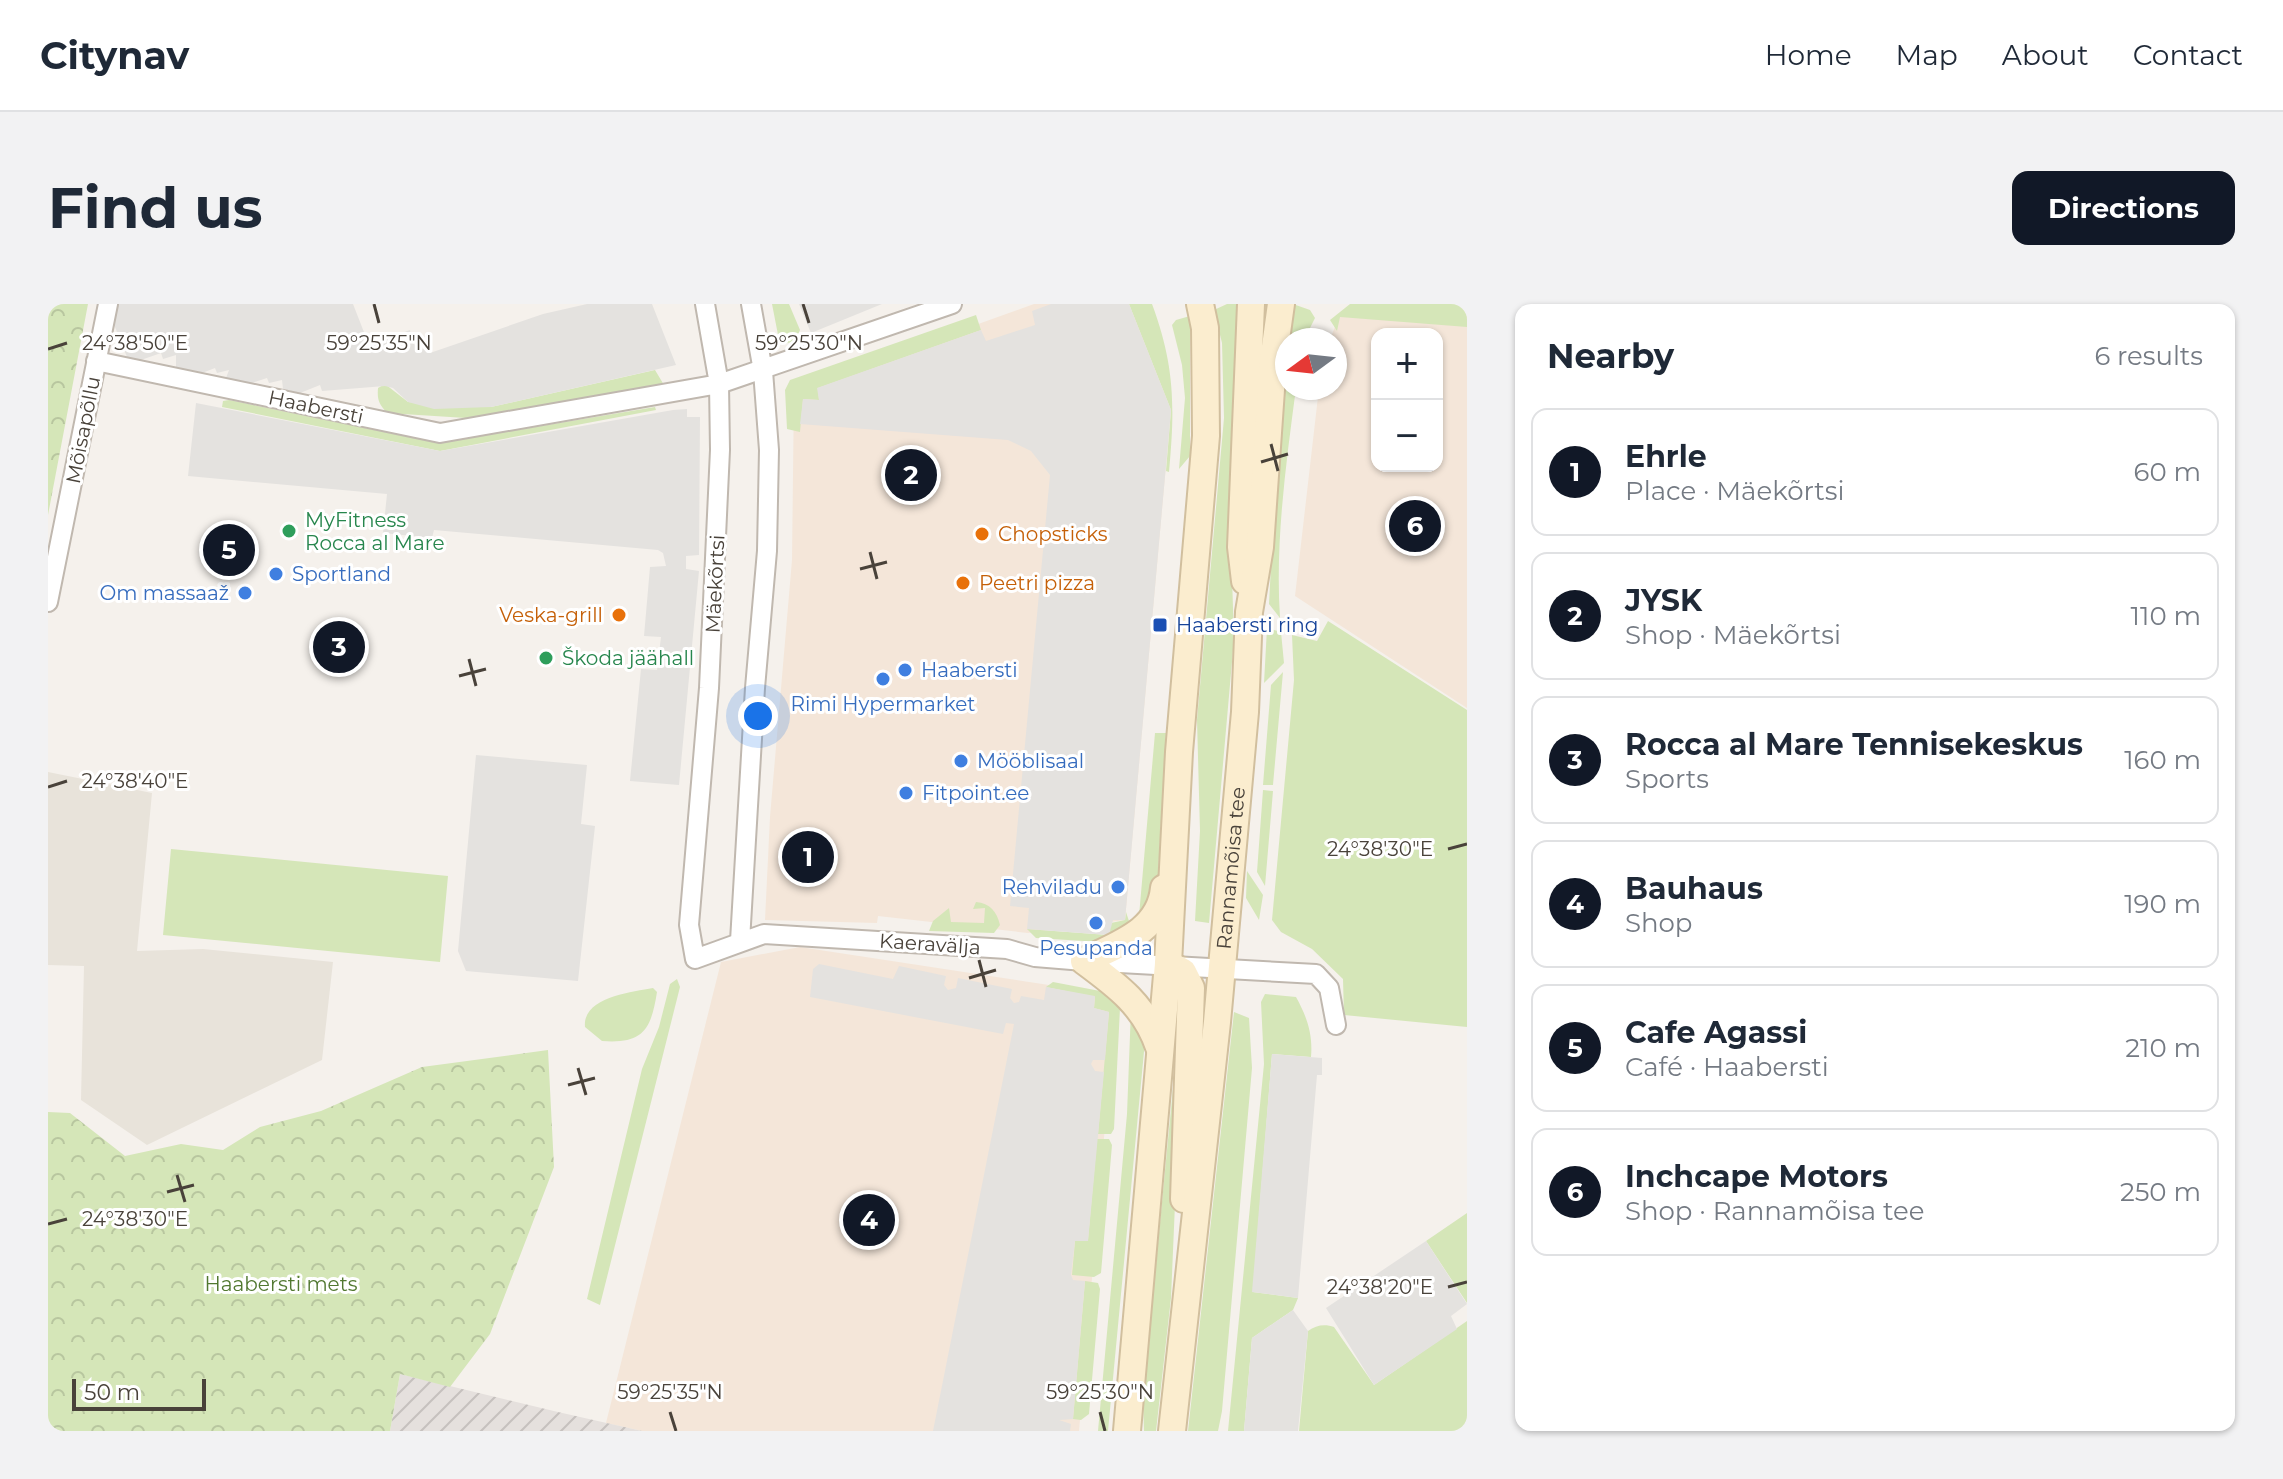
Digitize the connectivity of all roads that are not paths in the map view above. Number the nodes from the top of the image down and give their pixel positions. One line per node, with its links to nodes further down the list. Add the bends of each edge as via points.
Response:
1 (108, 304): 8 (street, Mõisapõllu)
2 (705, 304): 10 (street, Mäekõrtsi)
3 (751, 304): 9 (street)
4 (952, 304): 9 (street, Haabersti)
5 (1200, 304): 13 (main road, via 1206,436)
6 (1251, 304): 12 (main road, via 1241,547)
7 (1281, 304): 12 (main road, Rannamõisa tee, via 1260,547)
8 (96, 361): 10 (street, Haabersti, via 440,433); 11 (street, Mõisapõllu)
9 (763, 371): 10 (street, Haabersti); 14 (street, via 769,450 767,551)
10 (719, 384): 15 (street, Mäekõrtsi, via 717,558 689,925)
11 (48, 602)
12 (1249, 612): 18 (main road, Rannamõisa tee)
13 (1174, 858): 16 (main road, via 1166,874 1163,906 1152,921); 17 (main road)
14 (740, 941): 15 (street, Kaeravälja); 16 (street, Kaeravälja, via 764,934 912,942)
15 (695, 959)
16 (1084, 961): 17 (street, Kaeravälja); 20 (main road, via 1145,1014)
17 (1168, 964): 18 (street, Kaeravälja); 20 (main road); 21 (main road, via 1183,972 1191,988 1183,1161)
18 (1221, 966): 19 (street, Kaeravälja, via 1316,974 1329,988); 21 (main road, Rannamõisa tee)
19 (1336, 1025)
20 (1161, 1053): 22 (main road)
21 (1187, 1295): 23 (main road, Rannamõisa tee)
22 (1127, 1431)
23 (1172, 1431)

